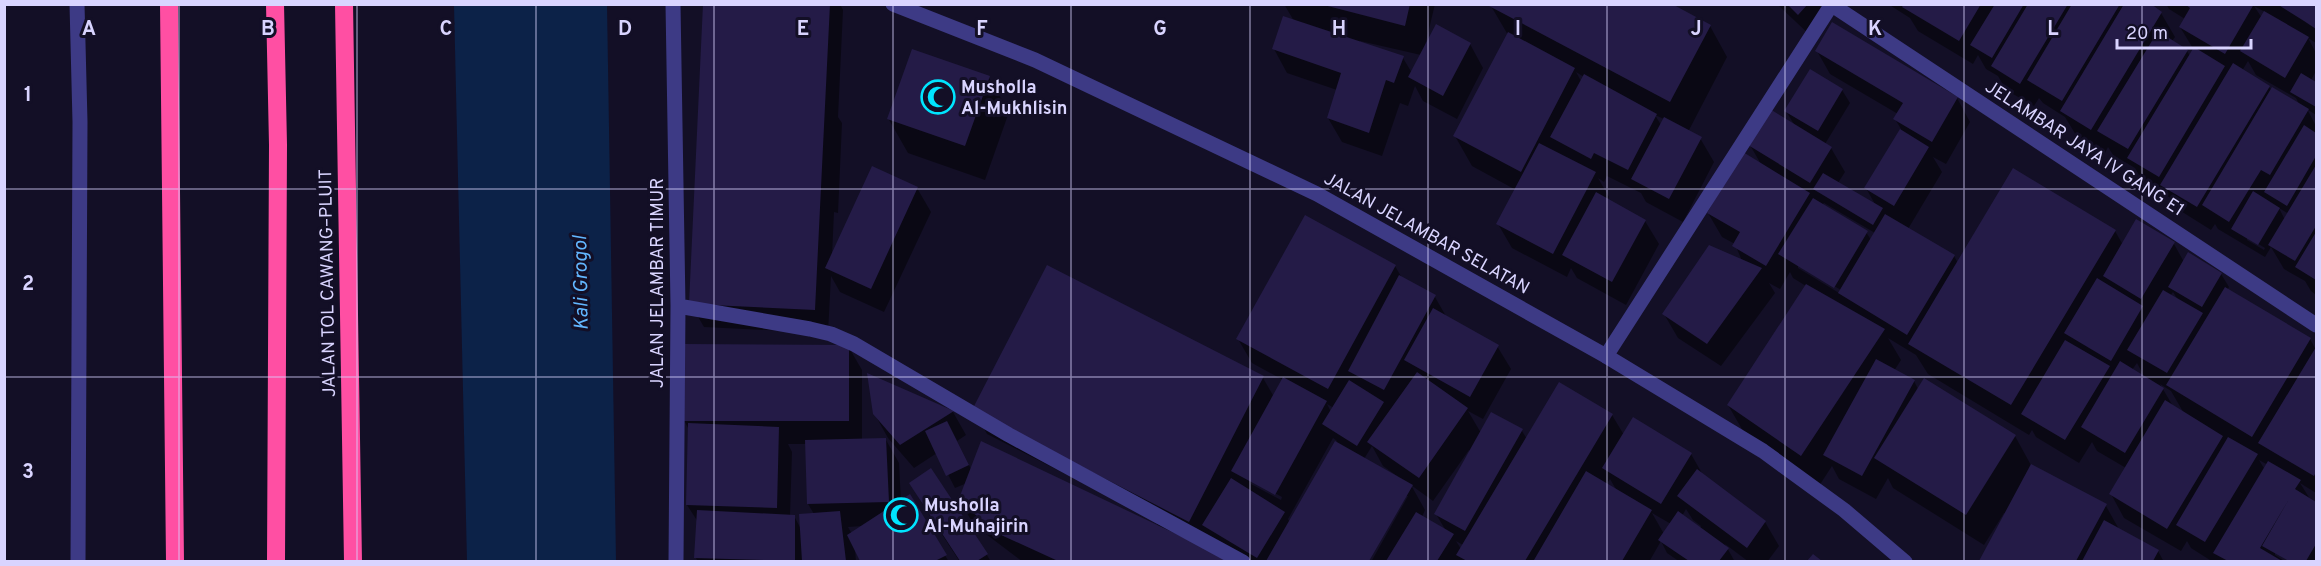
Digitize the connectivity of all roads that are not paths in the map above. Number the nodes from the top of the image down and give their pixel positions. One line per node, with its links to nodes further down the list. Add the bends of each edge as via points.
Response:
1 (77, 4): 11 (street)
2 (169, 4): 12 (highway)
3 (275, 4): 13 (highway)
4 (344, 4): 14 (highway, JALAN TOL CAWANG–PLUIT)
5 (673, 4): 8 (street, JALAN JELAMBAR TIMUR)
6 (892, 4): 10 (street, JALAN JELAMBAR SELATAN, via 1035,60 1317,194)
7 (1832, 5): 9 (street, JELAMBAR JAYA IV GANG E1); 10 (street)
8 (678, 306): 15 (street, JALAN JELAMBAR TIMUR); 16 (street, via 810,328 854,344 1010,435)
9 (2316, 326)
10 (1606, 356): 17 (street, JALAN JELAMBAR SELATAN, via 1763,451)
11 (78, 561)
12 (175, 561)
13 (276, 561)
14 (352, 561)
15 (676, 561)
16 (1243, 561)
17 (1905, 561)

